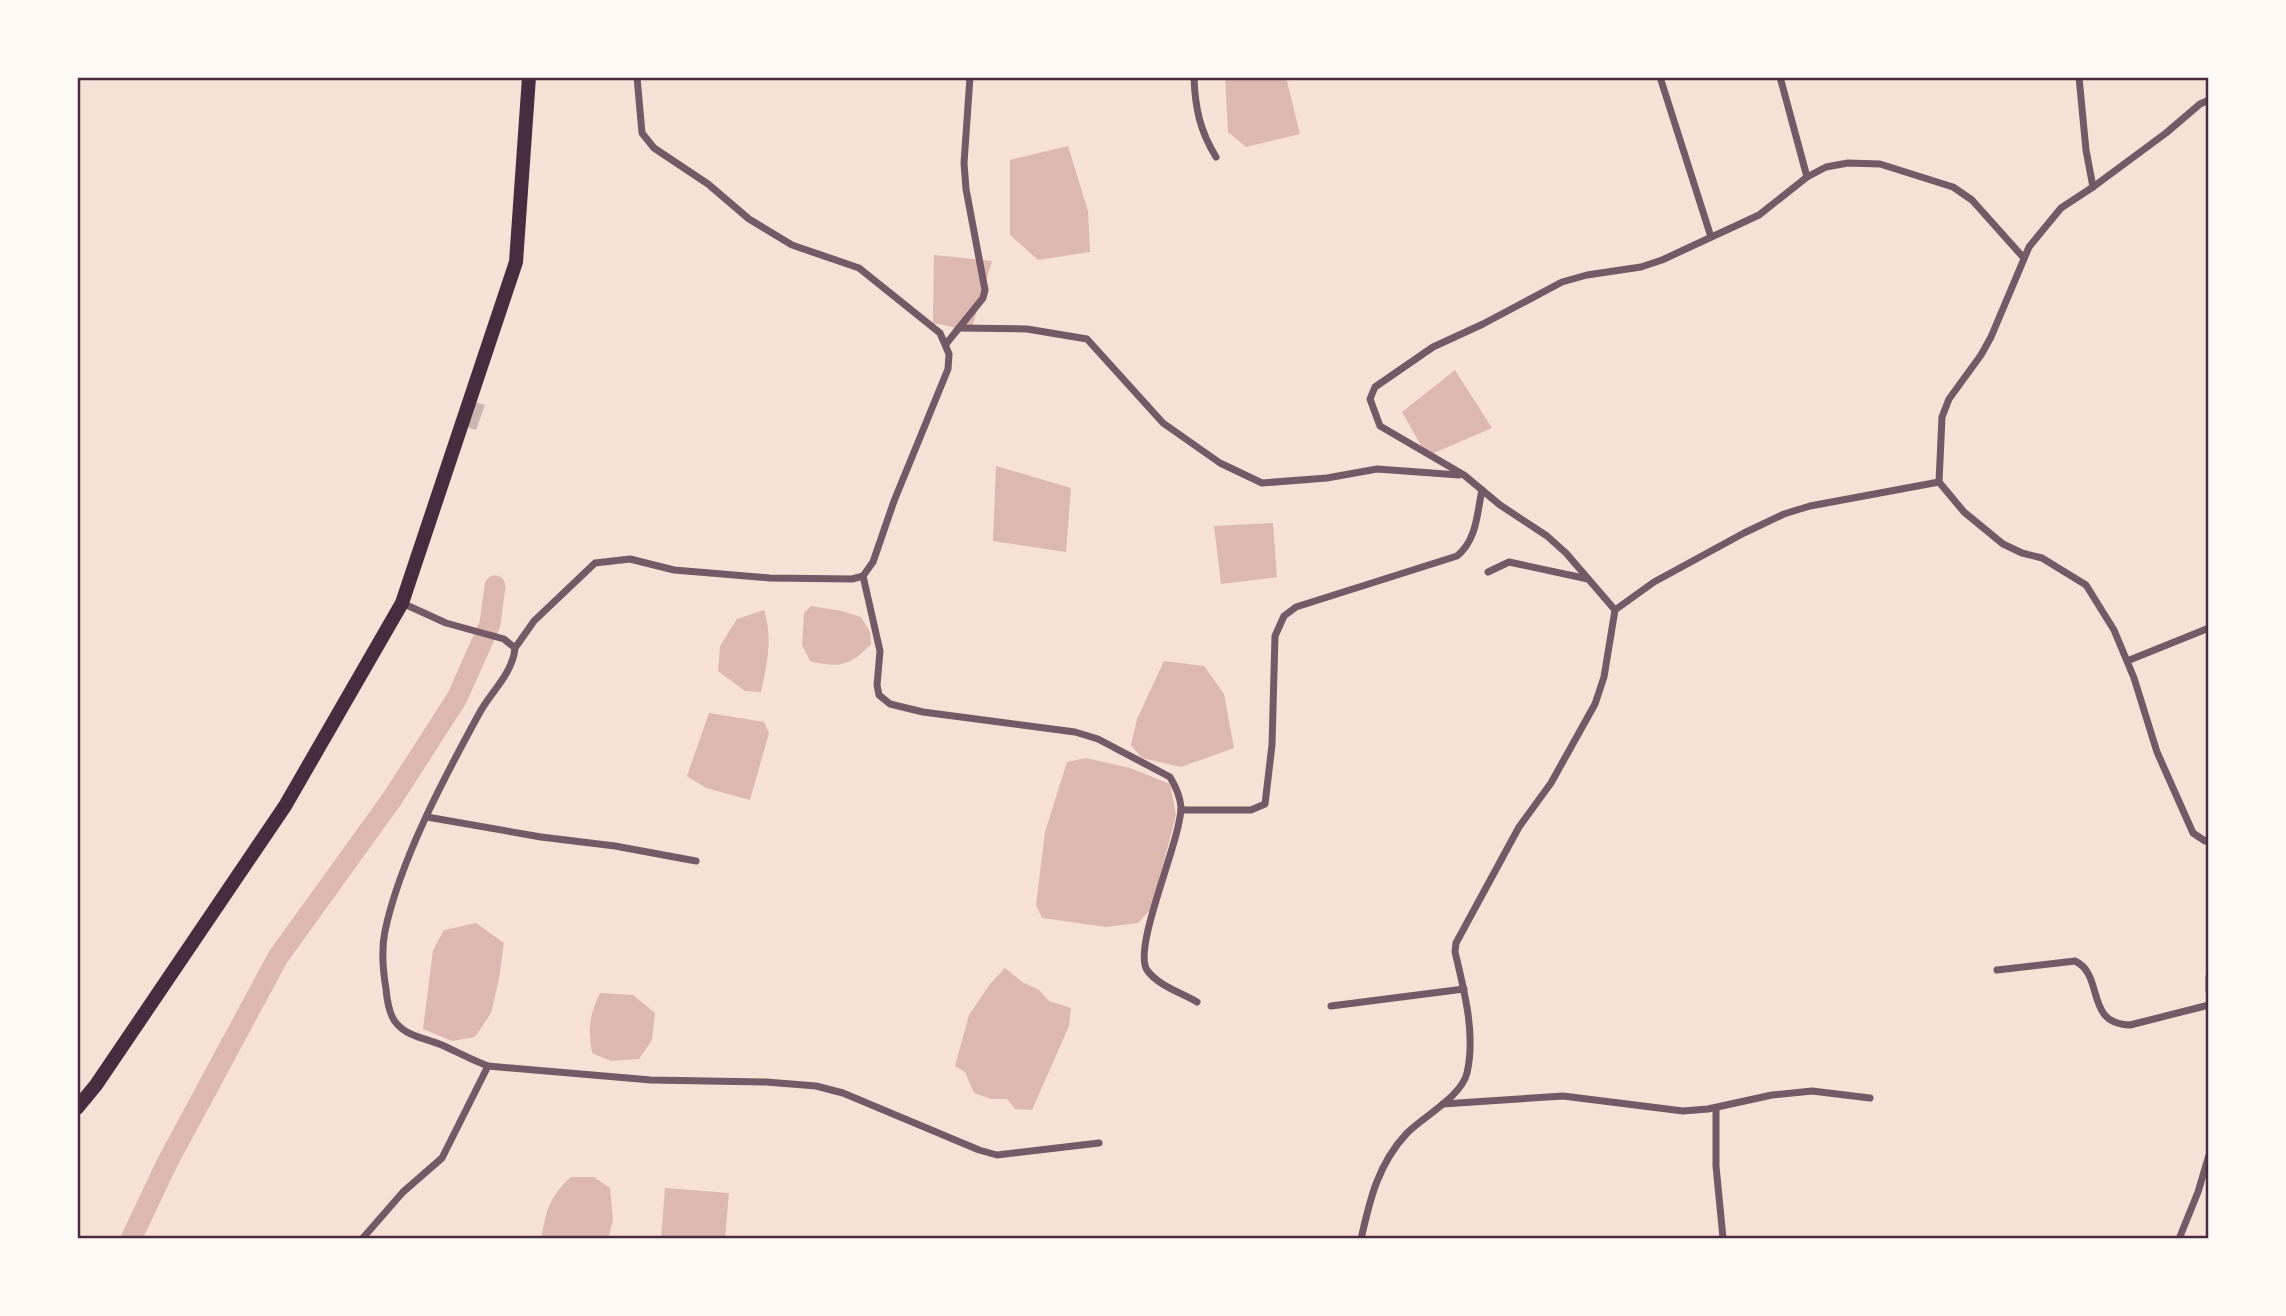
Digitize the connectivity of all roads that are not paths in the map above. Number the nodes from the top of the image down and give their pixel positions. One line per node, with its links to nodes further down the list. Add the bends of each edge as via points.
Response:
1 (529, 77): 22 (main road, via 516,262)
2 (637, 77): 15 (street, via 642,133 653,148 708,184 749,219 793,245 859,268 940,333)
3 (971, 77): 14 (street, via 964,163 985,290)
4 (1194, 77): 9 (street, via 1200,124)
5 (1660, 77): 12 (street)
6 (1780, 77): 10 (street)
7 (2079, 77): 11 (street)
8 (2209, 100): 11 (street)
9 (1216, 158)
10 (1807, 177): 12 (street, via 1759,215); 13 (street, via 1848,163 1880,164 1953,187 1972,200)
11 (2093, 187): 13 (street, via 2061,208)
12 (1711, 237): 16 (street, via 1642,267 1562,282 1433,346 1375,387 1370,399 1380,426)
13 (2023, 257): 17 (street, via 1991,337 1942,417)
14 (958, 328): 15 (street); 16 (street, via 1027,329 1087,339 1163,423 1220,463 1262,483 1377,469)
15 (946, 344): 20 (street, via 947,369 873,562)
16 (1464, 475): 18 (street)
17 (1939, 482): 23 (street, via 1784,514 1654,582); 26 (street, via 1964,512 2003,544 2042,558 2087,585)
18 (1482, 490): 21 (street, via 1547,536); 27 (street, via 1468,548 1457,556 1296,607 1284,616 1275,636 1265,804 1251,810)
19 (1488, 572): 21 (street, via 1508,562)
20 (863, 576): 25 (street, via 770,578 674,570 630,559 595,564 534,621); 27 (street, via 880,651 879,695 890,704 1098,739 1170,777)
21 (1589, 579): 23 (street)
22 (402, 604): 25 (street, via 446,623 504,639); 41 (main road, via 285,806)
23 (1615, 610): 33 (street, via 1595,704 1551,783 1518,827 1460,933 1455,952)
24 (2209, 628): 26 (street)
25 (515, 648): 28 (street, via 509,669 481,709)
26 (2127, 661): 29 (street, via 2157,752 2193,833)
27 (1181, 810): 35 (street, via 1144,956 1146,968 1155,978)
28 (427, 817): 30 (street); 38 (street, via 384,933 383,967 392,1019 398,1026)
29 (2209, 841)
30 (696, 860)
31 (1997, 970): 36 (street, via 2075,961 2087,973 2104,1015 2117,1025)
32 (2209, 976): 34 (street)
33 (1464, 989): 37 (street); 40 (street, via 1470,1033 1467,1075)
34 (2209, 991)
35 (1197, 1002)
36 (2209, 1005)
37 (1331, 1006)
38 (488, 1066): 43 (street, via 651,1080 816,1087 843,1093 997,1155); 46 (street, via 442,1158 402,1192)
39 (1870, 1098): 42 (street, via 1812,1091)
40 (1442, 1104): 42 (street, via 1563,1096 1683,1111); 47 (street, via 1407,1133 1384,1165 1373,1186)
41 (77, 1108)
42 (1716, 1108): 45 (street)
43 (1099, 1143)
44 (2209, 1155): 48 (street)
45 (1723, 1238)
46 (362, 1239)
47 (1361, 1239)
48 (2179, 1239)

